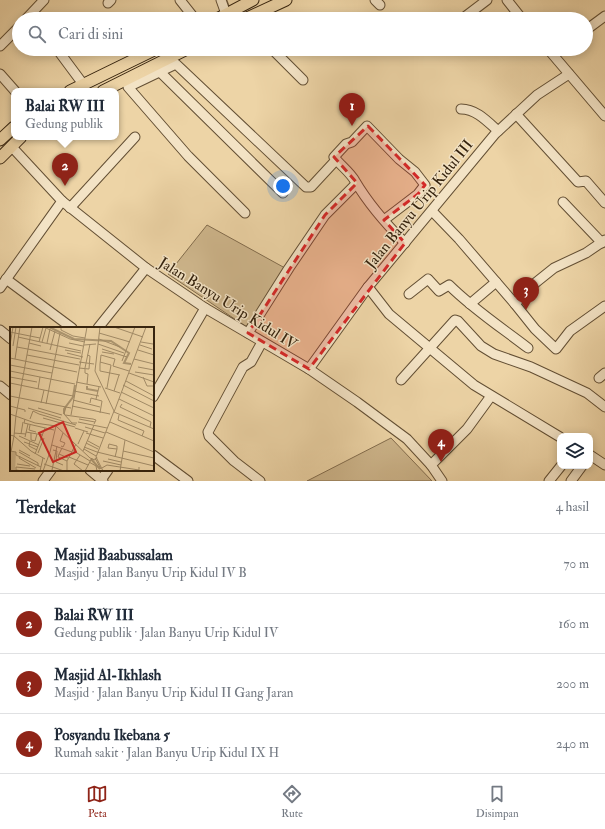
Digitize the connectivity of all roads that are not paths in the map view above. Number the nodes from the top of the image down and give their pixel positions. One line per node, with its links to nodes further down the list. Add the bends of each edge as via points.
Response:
1 (44, 0): 8 (street)
2 (180, 0): 9 (street)
3 (221, 0): 10 (street)
4 (253, 0): 11 (main road)
5 (286, 0): 12 (main road)
6 (487, 0): 13 (street)
7 (507, 0): 14 (street)
8 (33, 12)
9 (189, 12)
10 (225, 12)
11 (230, 12)
12 (260, 12)
13 (471, 12)
14 (516, 12)
15 (605, 16): 16 (street)
16 (593, 25)
17 (12, 34): 18 (street)
18 (0, 46)
19 (62, 56): 28 (street)
20 (141, 56): 28 (main road)
21 (175, 56): 24 (main road)
22 (279, 56): 27 (street)
23 (556, 56): 26 (street)
24 (156, 68): 31 (main road); 42 (street, via 176,64 306,187 311,187); 44 (street); 50 (street, via 127,88 188,156)
25 (0, 74): 29 (street)
26 (569, 74): 33 (street, Jalan Banyu Urip Kidul III, via 537,95); 34 (street)
27 (303, 80)
28 (83, 84): 30 (main road)
29 (12, 88)
30 (76, 88)
31 (110, 88)
32 (461, 109): 36 (street, via 469,109 478,114)
33 (516, 114): 36 (street, Jalan Banyu Urip Kidul III); 47 (street, via 578,182 586,181)
34 (605, 116)
35 (11, 130): 38 (main road)
36 (498, 131): 49 (street, Jalan Banyu Urip Kidul III)
37 (135, 137): 48 (street)
38 (0, 140)
39 (18, 140): 40 (main road)
40 (11, 146): 41 (main road); 45 (street, Jalan Banyu Urip Kidul IV)
41 (0, 158)
42 (336, 160): 43 (street); 51 (street, via 335,156 346,144 352,142 368,126 398,159 424,182 425,186 418,194)
43 (356, 184): 51 (street); 67 (street, via 325,215)
44 (283, 193)
45 (62, 201): 48 (street, Jalan Banyu Urip Kidul IV); 55 (street)
46 (563, 202): 52 (street)
47 (605, 203)
48 (70, 208): 54 (street, Jalan Banyu Urip Kidul IV)
49 (432, 211): 53 (street, Jalan Banyu Urip Kidul III); 56 (street)
50 (245, 213)
51 (384, 220): 53 (street)
52 (603, 242): 61 (street, via 554,268)
53 (405, 243): 57 (street, Jalan Banyu Urip Kidul III)
54 (146, 268): 63 (street, Jalan Banyu Urip Kidul IV); 65 (street)
55 (6, 279): 58 (street); 64 (street)
56 (496, 282): 60 (street); 61 (street)
57 (368, 287): 70 (street, via 389,314); 72 (street, Jalan Banyu Urip Kidul III)
58 (0, 288)
59 (409, 294): 60 (street, via 428,279 439,291 449,285)
60 (470, 304): 71 (street)
61 (515, 304): 62 (street, via 556,349 570,331)
62 (605, 306)
63 (204, 308): 67 (street, Jalan Banyu Urip Kidul IV); 76 (street)
64 (71, 327)
65 (99, 327)
66 (0, 330): 68 (street)
67 (248, 333): 69 (street, Jalan Banyu Urip Kidul IV)
68 (10, 338)
69 (262, 342): 72 (street, Jalan Banyu Urip Kidul IV); 92 (street, via 251,362 243,367 208,432 234,461)
70 (429, 348): 73 (street); 77 (street); 78 (street, via 453,320 456,320 481,346 494,354 531,367 588,393)
71 (528, 348)
72 (309, 369): 82 (street, Jalan Banyu Urip Kidul IV, via 402,434)
73 (401, 380)
74 (0, 386): 75 (street)
75 (10, 394)
76 (154, 395)
77 (491, 396): 79 (street); 82 (street, via 467,429)
78 (605, 407)
79 (557, 435)
80 (154, 456): 91 (street)
81 (593, 457): 83 (street)
82 (431, 465): 93 (street, Jalan Banyu Urip Kidul IV)
83 (605, 465)
84 (559, 469): 94 (street)
85 (580, 469): 95 (street)
86 (50, 471): 90 (street)
87 (91, 471): 89 (street)
88 (107, 471): 89 (street)
89 (102, 480)
90 (43, 481)
91 (188, 481)
92 (260, 481)
93 (442, 481)
94 (549, 481)
95 (571, 481)

